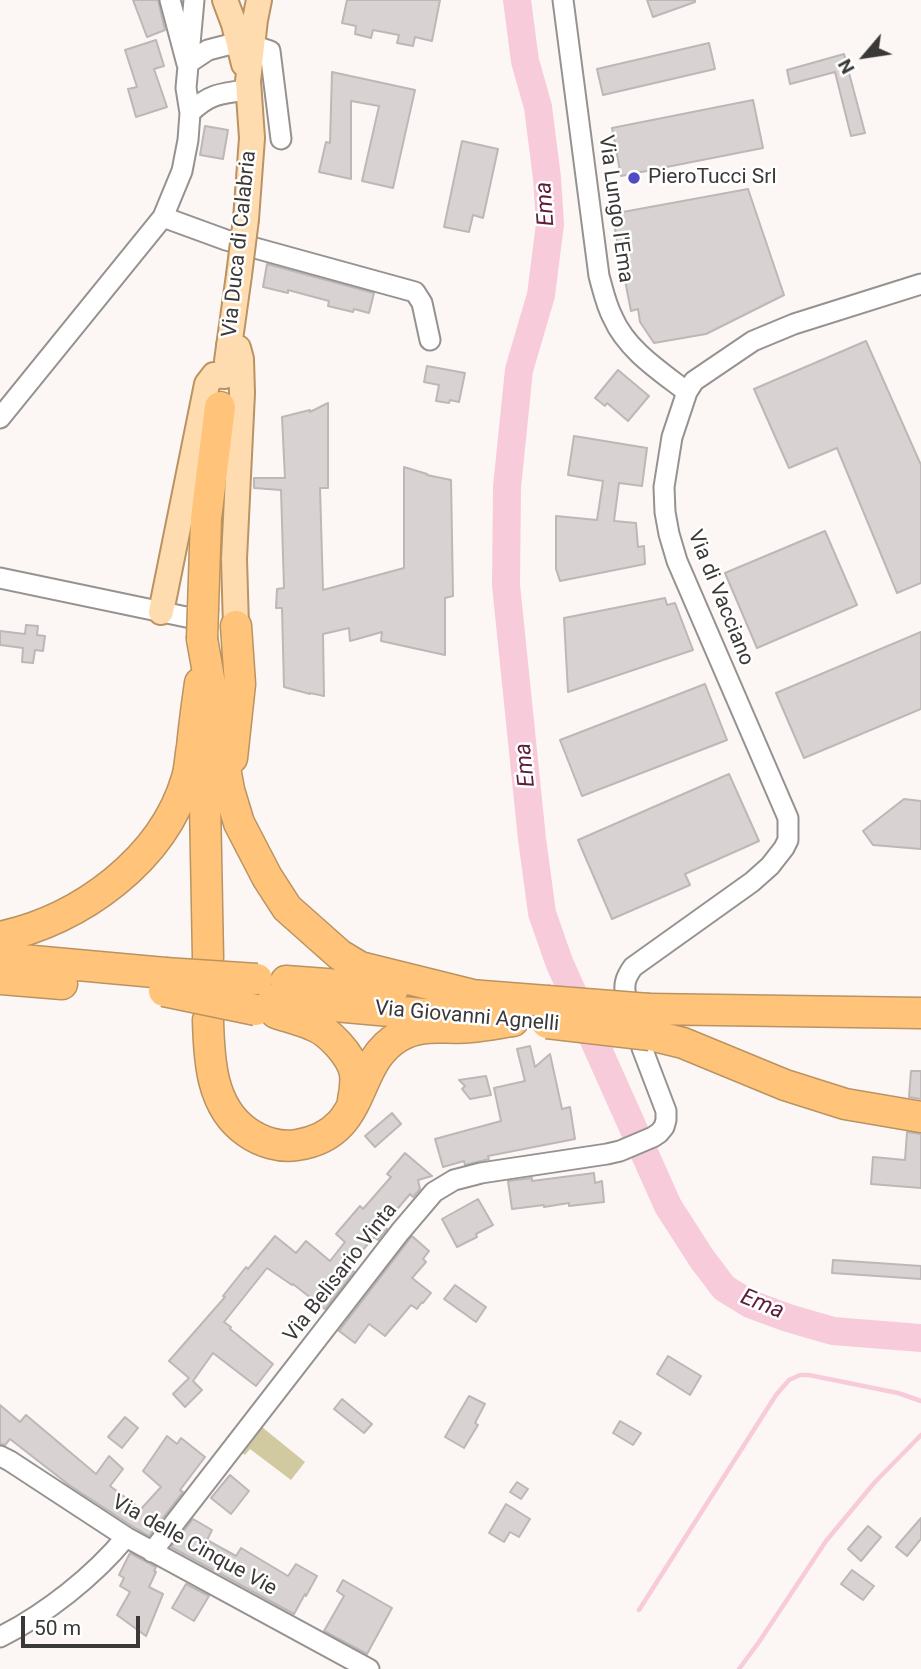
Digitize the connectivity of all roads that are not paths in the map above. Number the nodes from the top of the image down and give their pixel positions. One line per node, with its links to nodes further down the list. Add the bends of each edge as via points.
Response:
1 (170, 0): 7 (street)
2 (194, 0): 7 (street)
3 (225, 0): 6 (main road, Via Duca di Calabria)
4 (258, 0): 6 (main road, Via Duca di Calabria)
5 (563, 0): 16 (street, Via Lungo l'Ema, via 603,293 613,320 632,346)
6 (245, 44): 7 (street, via 208,50); 8 (main road, Via Duca di Calabria); 10 (street, Via Duca di Calabria, via 270,51)
7 (187, 64): 9 (street)
8 (248, 85): 9 (street, via 211,96); 14 (main road, Via Duca di Calabria, bridge, via 252,138)
9 (190, 113): 11 (street, via 182,170)
10 (281, 139)
11 (163, 217): 13 (street, via 226,240 415,292); 18 (street)
12 (921, 284): 16 (street, Via di Vacciano, via 753,341 694,381)
13 (430, 340)
14 (229, 345): 15 (main road, Via Duca di Calabria); 21 (main road, via 238,348 241,359 242,393 235,590)
15 (225, 376): 17 (main road, Via Duca di Calabria); 20 (main road, via 214,375 207,384)
16 (687, 392): 35 (street, Via di Vacciano, via 672,437 664,487 669,534 788,818 788,840 752,882 633,967 624,984)
17 (220, 407): 21 (highway, via 206,518)
18 (0, 418)
19 (0, 578): 20 (street)
20 (161, 612): 21 (street)
21 (210, 623): 22 (highway); 23 (highway); 23 (highway, via 239,658)
22 (201, 679): 24 (highway, via 188,776 163,831 96,897 56,919); 26 (highway)
23 (229, 790): 30 (highway, via 244,835 287,908 340,955 368,970)
24 (0, 937)
25 (0, 958): 28 (highway)
26 (208, 958)
27 (0, 979): 28 (highway)
28 (165, 982): 29 (highway, bridge)
29 (256, 996): 30 (highway, Via Giovanni Agnelli); 34 (highway, Via Giovanni Agnelli); 36 (highway, via 275,1013 316,1026 337,1042 355,1074)
30 (477, 996): 31 (highway, Via Giovanni Agnelli)
31 (547, 1012): 34 (highway, Via Giovanni Agnelli); 35 (highway, Via Giovanni Agnelli, bridge)
32 (921, 1013): 35 (highway, Via Giovanni Agnelli)
33 (208, 1020): 36 (highway, via 213,1080 233,1120 252,1136 285,1146 307,1144 328,1134)
34 (513, 1021): 36 (highway, via 432,1026 399,1036 378,1055)
35 (642, 1022): 37 (highway, Via Giovanni Agnelli, via 785,1085 845,1104); 40 (street, Via Belisario Vinta, via 666,1111 664,1127 620,1151 481,1173 454,1180 434,1192)
36 (352, 1107)
37 (921, 1117)
38 (0, 1456): 39 (street, Via delle Cinque Vie)
39 (127, 1537): 40 (street, Via delle Cinque Vie); 41 (street, via 51,1606)
40 (152, 1552): 42 (street, Via delle Cinque Vie)
41 (0, 1637)
42 (369, 1669)

